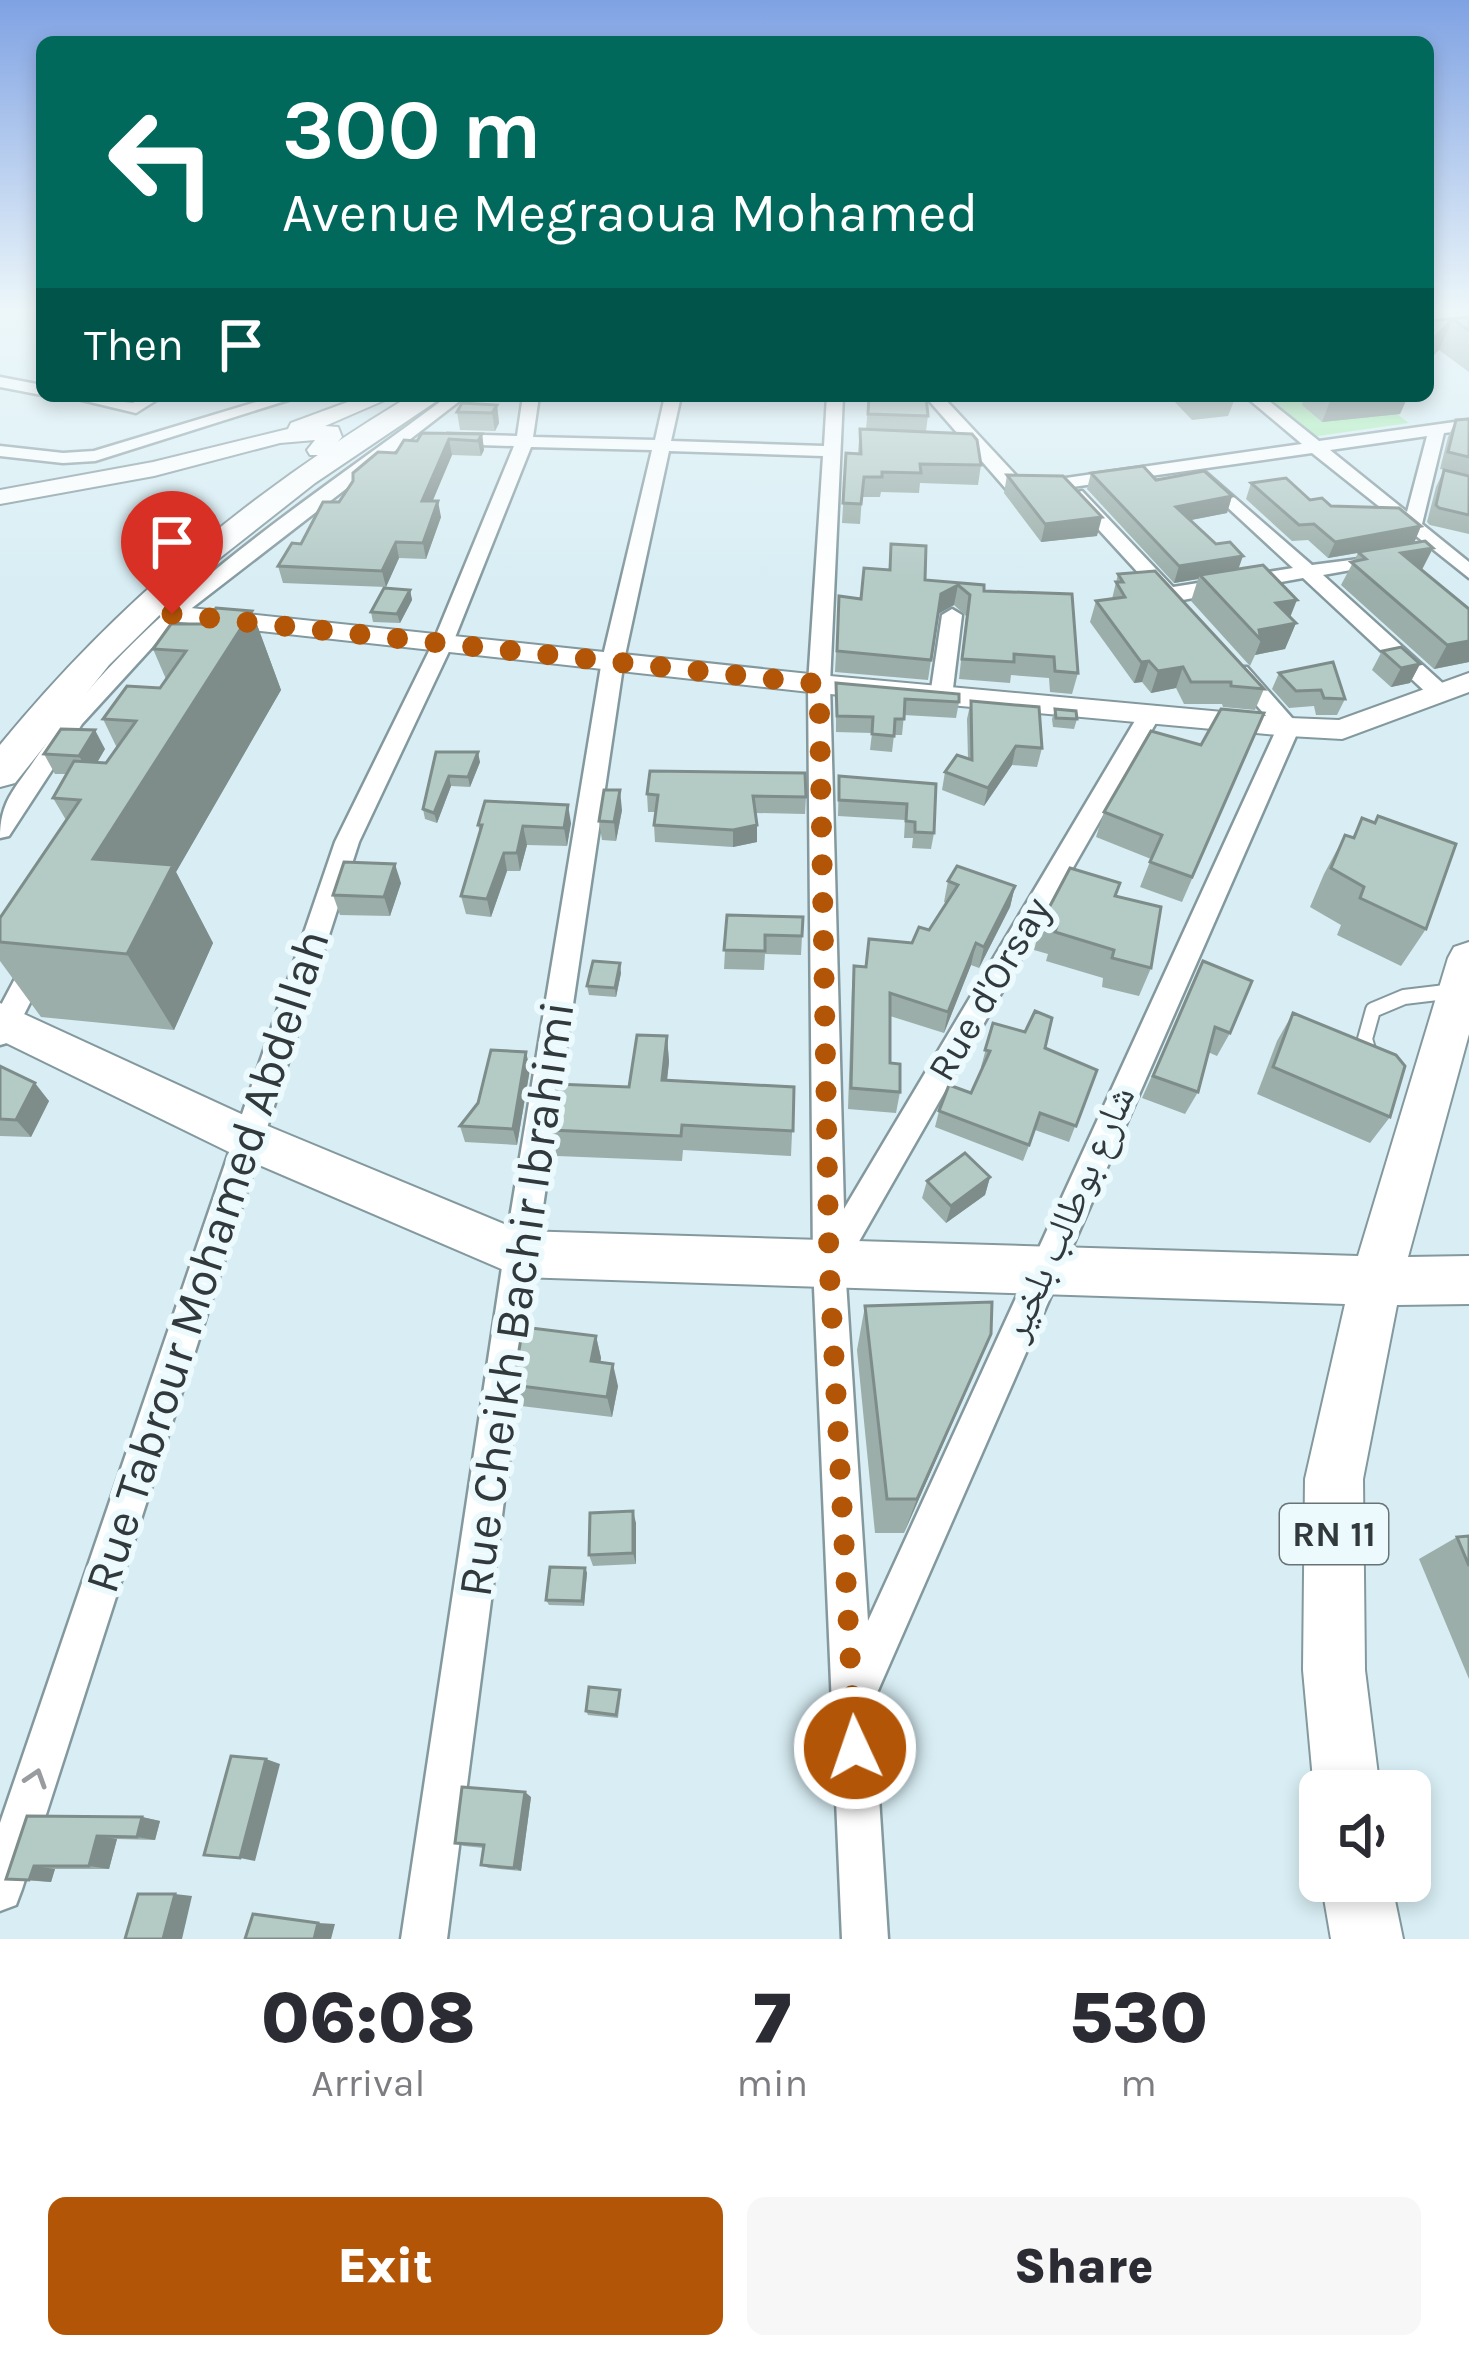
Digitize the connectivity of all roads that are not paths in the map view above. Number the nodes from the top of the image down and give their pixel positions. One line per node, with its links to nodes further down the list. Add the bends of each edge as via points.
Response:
1 (134, 402): 17 (street)
2 (272, 402): 17 (street)
3 (366, 402): 14 (street)
4 (400, 402): 24 (highway)
5 (419, 402): 52 (highway, via 335,452 200,553 104,645)
6 (450, 402): 15 (street)
7 (530, 402): 18 (street, Rue Tabrour Mohamed Abdellah)
8 (672, 402): 22 (street, Rue Cheikh Bachir Ibrahimi)
9 (836, 402): 21 (street)
10 (939, 402): 20 (street)
11 (1260, 402): 23 (street)
12 (1469, 425): 13 (street)
13 (1437, 430): 23 (street); 27 (street)
14 (279, 436): 24 (street, via 331,433); 30 (street)
15 (404, 438): 18 (street); 39 (street)
16 (858, 439): 21 (street)
17 (147, 442): 25 (street, via 63,458)
18 (524, 442): 22 (street); 42 (street, Rue Tabrour Mohamed Abdellah)
19 (951, 442): 20 (street)
20 (974, 443): 29 (street, via 1017,488)
21 (834, 444): 22 (street); 46 (street)
22 (664, 446): 43 (street, Rue Cheikh Bachir Ibrahimi)
23 (1313, 448): 26 (street); 31 (street)
24 (319, 450): 51 (highway, via 162,564)
25 (0, 451)
26 (1192, 466): 29 (street); 35 (street)
27 (1427, 475): 28 (street); 31 (street)
28 (1448, 480)
29 (1065, 483): 37 (street)
30 (0, 497)
31 (1412, 527): 32 (street)
32 (1441, 550): 33 (street); 36 (street)
33 (1418, 554)
34 (1396, 557): 35 (street)
35 (1306, 572): 37 (street); 47 (street)
36 (1469, 572)
37 (1169, 594): 38 (street)
38 (1184, 610)
39 (172, 614): 41 (street); 53 (street, via 74,719)
40 (952, 615): 48 (street)
41 (250, 624): 42 (street); 55 (street, via 111,820)
42 (442, 645): 43 (street); 57 (street, Rue Tabrour Mohamed Abdellah, via 347,842)
43 (613, 660): 46 (street); 58 (street, Rue Cheikh Bachir Ibrahimi)
44 (1229, 660): 50 (street)
45 (1469, 682): 47 (street)
46 (819, 684): 48 (street); 59 (street)
47 (1440, 693): 50 (street, via 1342,730)
48 (941, 696): 49 (street)
49 (1150, 714): 50 (street); 59 (street, Rue d'Orsay)
50 (1289, 727): 60 (street, شارع بوطالب بلخير)
51 (0, 742)
52 (0, 773)
53 (0, 830)
54 (1464, 975): 56 (lane, via 1373,1010 1364,1047); 62 (main road, RN 11, via 1416,1112)
55 (2, 1026): 57 (main road)
56 (1376, 1064)
57 (246, 1138): 58 (main road); 65 (street, Rue Tabrour Mohamed Abdellah, one-way to 57)
58 (520, 1254): 59 (main road); 67 (street, Rue Cheikh Bachir Ibrahimi)
59 (829, 1264): 60 (main road); 63 (street)
60 (1043, 1268): 62 (main road); 63 (street, شارع بوطالب بلخير)
61 (1469, 1280): 62 (main road)
62 (1376, 1281): 64 (main road, RN 11, via 1334,1479 1334,1670)
63 (852, 1700): 68 (street)
64 (1344, 1770)
65 (0, 1889)
66 (1360, 1902): 69 (main road)
67 (424, 1939)
68 (865, 1939)
69 (1367, 1939)

